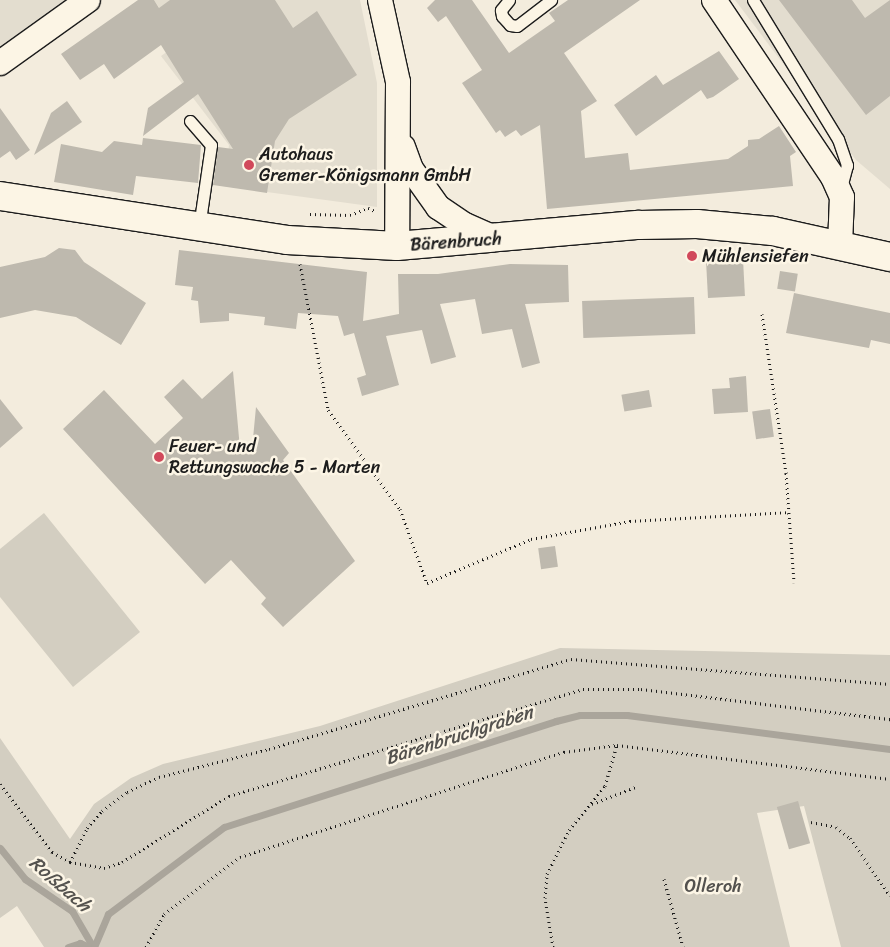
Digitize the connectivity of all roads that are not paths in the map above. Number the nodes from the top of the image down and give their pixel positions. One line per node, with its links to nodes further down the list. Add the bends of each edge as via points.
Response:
1 (88, 0): 7 (street)
2 (380, 0): 9 (street, via 398,82)
3 (509, 0): 4 (lane, via 501,10 502,16 510,25 517,26)
4 (551, 0)
5 (714, 0): 10 (street, via 819,153)
6 (753, 0): 10 (lane, via 838,139 846,165)
7 (2, 57)
8 (190, 121): 12 (lane, via 211,145)
9 (399, 135): 13 (street, via 410,168 438,207 465,226); 15 (street)
10 (840, 192): 14 (street)
11 (7, 195): 12 (main road, Bärenbruch)
12 (199, 228): 15 (main road, Bärenbruch, via 287,240)
13 (497, 239): 14 (main road, Bärenbruch, via 639,225 697,224 773,231); 15 (main road, Bärenbruch)
14 (840, 245): 16 (main road, Bärenbruch)
15 (397, 246)
16 (890, 256)

